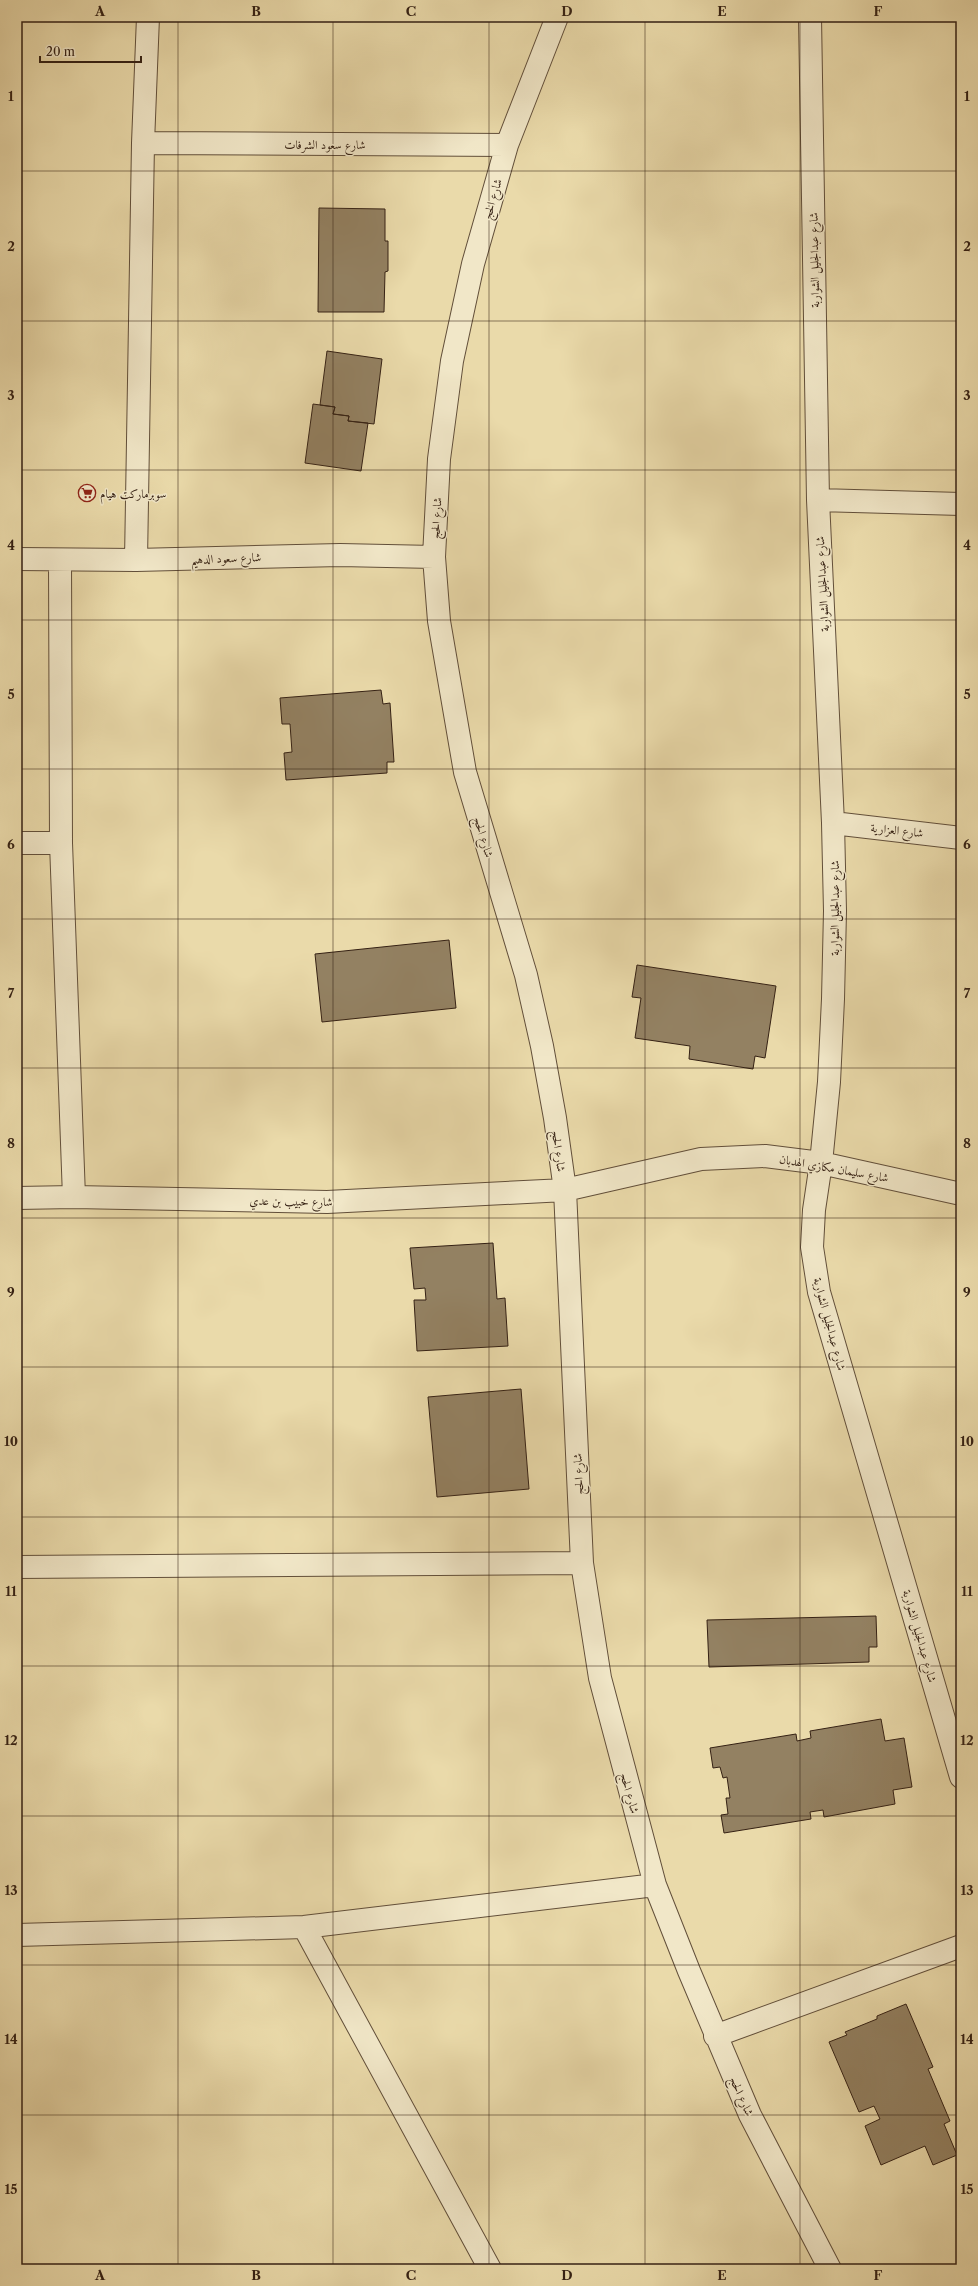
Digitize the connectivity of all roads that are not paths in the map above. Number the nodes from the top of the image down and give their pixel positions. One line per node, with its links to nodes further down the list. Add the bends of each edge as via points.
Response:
1 (148, 17): 4 (street)
2 (557, 17): 5 (street, شارع الحج)
3 (810, 17): 6 (street, شارع عبدالجليل الشواربة)
4 (143, 143): 5 (street, شارع سعود الشرفات); 11 (street)
5 (507, 145): 8 (street, شارع الحج, via 473,264 452,361 439,459)
6 (818, 500): 7 (street); 12 (street, شارع عبدالجليل الشواربة)
7 (961, 504)
8 (434, 557): 11 (street, شارع سعود الدهيم, via 340,555); 17 (street, شارع الحج, via 439,621 465,772 526,975 555,1118)
9 (17, 559): 10 (street, شارع سعود الدهيم)
10 (60, 560): 11 (street, شارع سعود الدهيم); 15 (street)
11 (136, 560)
12 (833, 823): 13 (street, شارع العزارية); 16 (street, شارع عبدالجليل الشواربة, via 833,999)
13 (961, 838)
14 (17, 843): 15 (street)
15 (61, 843): 19 (street)
16 (821, 1163): 17 (street, شارع سليمان مكازي الهدبان, via 765,1156 700,1159); 18 (street, شارع سليمان مكازي الهدبان); 23 (street, شارع عبدالجليل الشواربة, via 812,1247 820,1292)
17 (564, 1190): 19 (street, شارع خبيب بن عدي, via 327,1202); 21 (street, شارع الحج)
18 (961, 1194)
19 (74, 1197): 20 (street, شارع خبيب بن عدي)
20 (17, 1198)
21 (582, 1563): 22 (street); 24 (street, شارع الحج, via 600,1678)
22 (17, 1567)
23 (961, 1777)
24 (656, 1885): 25 (street); 28 (street, شارع الحج)
25 (304, 1927): 26 (street); 29 (street)
26 (17, 1935)
27 (961, 1946): 28 (street)
28 (716, 2036): 30 (street, شارع الحج, via 750,2115)
29 (490, 2269)
30 (830, 2269)

